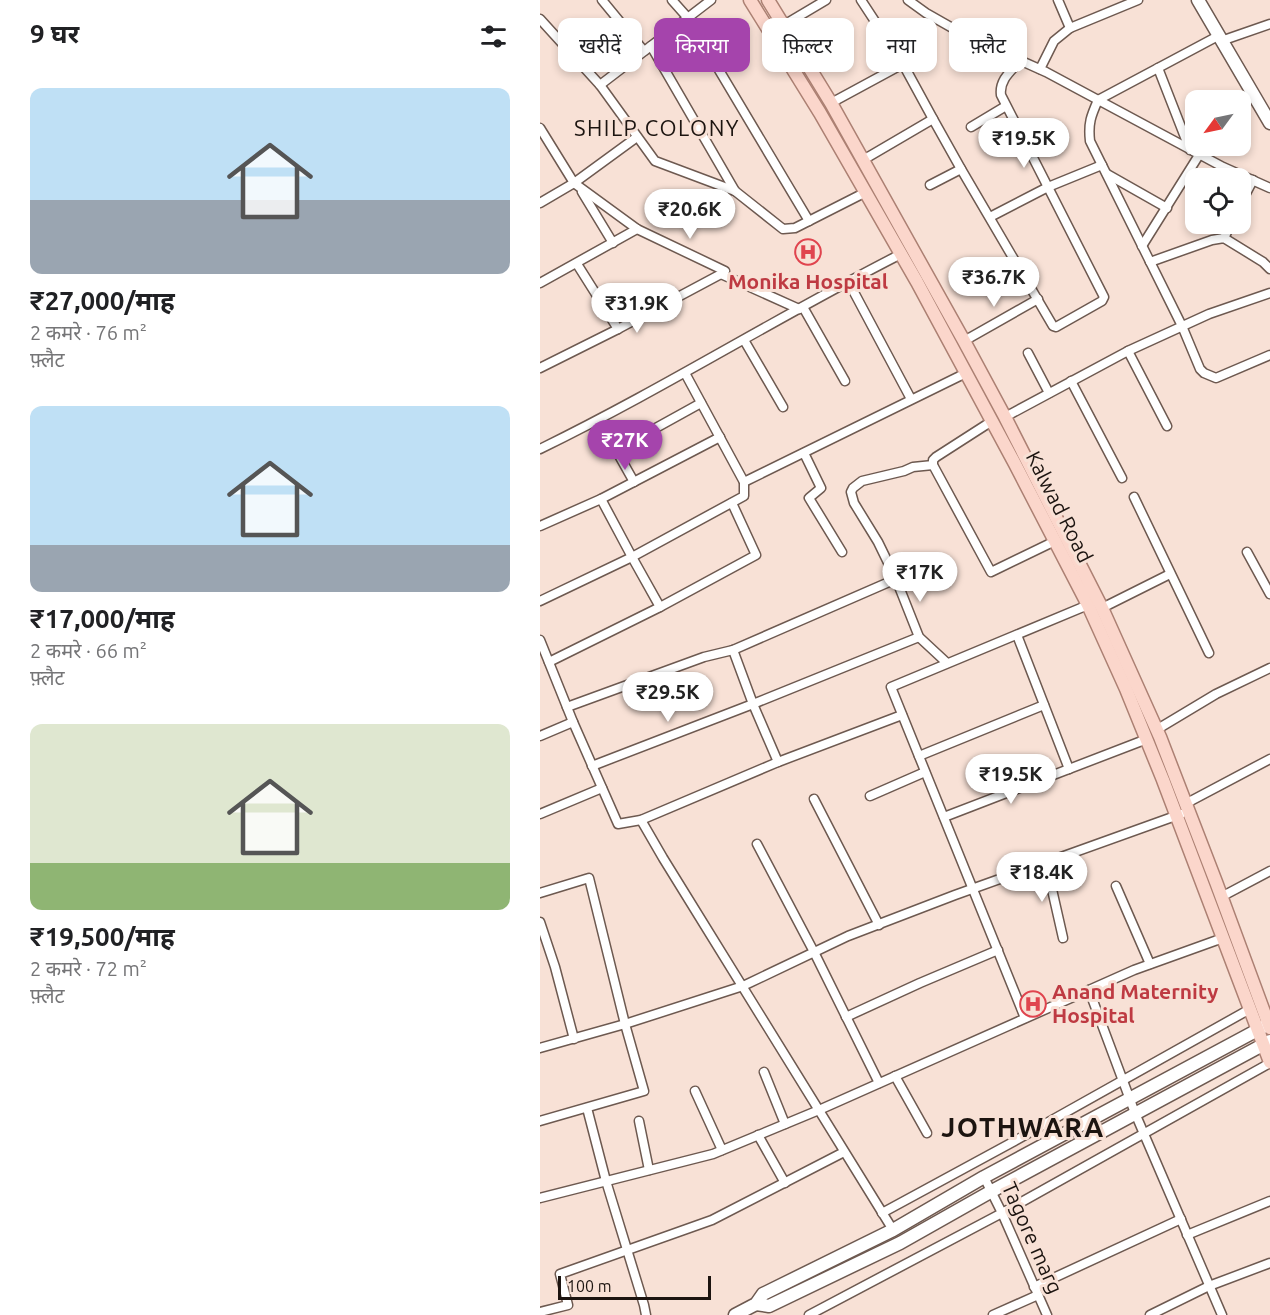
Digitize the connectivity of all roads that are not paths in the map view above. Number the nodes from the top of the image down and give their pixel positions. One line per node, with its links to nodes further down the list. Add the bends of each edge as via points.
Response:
1 (602, 0): 22 (street)
2 (672, 0): 12 (street)
3 (711, 0): 12 (street)
4 (750, 0): 55 (main road, Kalwad Road)
5 (768, 0): 13 (main road, Kalwad Road)
6 (826, 0): 14 (street)
7 (861, 0): 15 (street)
8 (908, 0): 18 (street)
9 (1058, 0): 19 (street)
10 (1138, 0): 19 (street)
11 (1198, 0): 20 (street)
12 (688, 18)
13 (780, 18)
14 (796, 18)
15 (873, 18)
16 (540, 19): 31 (street)
17 (1270, 24): 20 (street)
18 (949, 26)
19 (1070, 27): 25 (street, via 1054,41)
20 (1220, 38): 24 (street); 35 (street)
21 (654, 44): 22 (street)
22 (648, 48): 31 (street); 54 (street)
23 (1027, 63): 25 (street)
24 (1158, 68): 32 (street); 41 (street)
25 (1040, 69): 32 (street)
26 (720, 72): 59 (street)
27 (812, 72): 33 (main road, Kalwad Road)
28 (888, 72): 33 (street)
29 (907, 72): 36 (street)
30 (1011, 72): 34 (street, via 1001,85 1000,95)
31 (600, 85): 40 (street)
32 (1098, 100): 42 (street); 47 (street, via 1090,118 1090,141)
33 (831, 103): 45 (main road, Kalwad Road)
34 (1006, 106): 38 (street); 52 (street)
35 (1266, 107): 37 (street)
36 (933, 119): 45 (street); 46 (street)
37 (1270, 123)
38 (971, 127)
39 (540, 128): 50 (street)
40 (637, 137): 50 (street); 54 (street, via 655,161)
41 (1185, 137)
42 (1185, 147)
43 (1198, 156): 57 (street)
44 (1201, 156): 48 (street)
45 (863, 160): 78 (main road, Kalwad Road)
46 (961, 169): 51 (street); 58 (street)
47 (1104, 169): 52 (street); 57 (street); 64 (street)
48 (1253, 180): 49 (street); 53 (street)
49 (1251, 184)
50 (577, 185): 56 (street); 60 (street); 63 (street)
51 (930, 185)
52 (1048, 187): 58 (street); 73 (street, via 1104,297 1055,327)
53 (1270, 188)
54 (735, 191): 59 (street, via 783,229)
55 (866, 192): 59 (street); 65 (main road, Kalwad Road)
56 (540, 203)
57 (1167, 208): 64 (street)
58 (990, 217): 73 (street)
59 (809, 221)
60 (638, 229): 63 (street); 69 (street, via 725,272)
61 (1226, 234): 62 (street)
62 (1224, 238): 66 (street); 68 (street)
63 (613, 243): 67 (street)
64 (1142, 246): 66 (street)
65 (901, 254): 70 (street); 84 (main road, Kalwad Road)
66 (1150, 262): 75 (street)
67 (577, 264): 71 (street); 76 (street)
68 (1270, 269)
69 (721, 274): 74 (street); 76 (street)
70 (848, 281): 74 (street); 88 (street)
71 (540, 283)
72 (1270, 293): 75 (street)
73 (1038, 299): 78 (street)
74 (801, 308): 77 (street); 85 (street)
75 (1182, 326): 79 (street); 81 (street, via 1200,369 1215,378)
76 (618, 329): 82 (street)
77 (744, 340): 83 (street); 90 (street)
78 (964, 341): 91 (main road, Kalwad Road)
79 (1128, 351): 86 (street); 94 (street)
80 (1028, 353): 87 (street)
81 (1270, 355)
82 (540, 368)
83 (685, 373): 89 (street); 92 (street)
84 (966, 373): 88 (street); 93 (main road, Kalwad Road)
85 (845, 381)
86 (1071, 381): 87 (street); 100 (street)
87 (1049, 393): 91 (street)
88 (911, 399): 98 (street)
89 (701, 403): 95 (street); 97 (street)
90 (783, 407)
91 (1005, 417): 118 (main road, Kalwad Road)
92 (600, 420): 96 (street); 97 (street)
93 (992, 421): 99 (street, via 936,457); 107 (main road, Kalwad Road)
94 (1167, 426)
95 (720, 437): 101 (street); 102 (street)
96 (540, 449)
97 (616, 450): 101 (street)
98 (804, 453): 102 (street); 108 (street, via 821,488 809,498)
99 (933, 465): 107 (street, via 991,572); 112 (street, via 862,481 851,492)
100 (1122, 478)
101 (634, 482): 104 (street)
102 (744, 482): 105 (street, via 744,496)
103 (1134, 497): 111 (street)
104 (601, 498): 106 (street); 110 (street)
105 (732, 502): 110 (street); 117 (street, via 756,555)
106 (540, 526)
107 (1054, 541): 116 (main road, Kalwad Road)
108 (842, 552)
109 (1247, 552): 113 (street)
110 (632, 557): 115 (street); 117 (street)
111 (1170, 574): 118 (street); 123 (street)
112 (897, 579): 120 (street); 122 (street)
113 (1267, 582): 114 (street)
114 (1270, 594)
115 (540, 601)
116 (1088, 605): 119 (street); 135 (main road, Kalwad Road)
117 (660, 608): 125 (street)
118 (1102, 608): 133 (main road, Kalwad Road)
119 (1017, 635): 126 (street); 129 (street)
120 (919, 637): 126 (street); 128 (street)
121 (540, 640): 124 (street)
122 (733, 650): 128 (street); 130 (street)
123 (1209, 653)
124 (542, 654): 125 (street)
125 (549, 662): 130 (street)
126 (947, 663): 131 (street, via 891,687)
127 (1270, 668): 133 (street)
128 (753, 704): 138 (street); 139 (street)
129 (1044, 705): 136 (street); 140 (street)
130 (567, 707): 132 (street)
131 (902, 715): 136 (street); 138 (street)
132 (573, 722): 134 (street); 139 (street)
133 (1156, 730): 145 (main road, Kalwad Road)
134 (540, 736)
135 (1147, 739): 140 (street); 145 (main road, Kalwad Road)
136 (919, 756): 141 (street)
137 (1270, 759): 145 (street)
138 (778, 762): 148 (street)
139 (592, 766): 142 (street)
140 (1069, 769): 147 (street)
141 (925, 772): 143 (street); 147 (street)
142 (602, 788): 146 (street); 148 (street, via 618,824)
143 (870, 796)
144 (814, 799): 157 (street)
145 (1184, 810): 150 (street); 155 (main road, Kalwad Road); 159 (main road, Kalwad Road)
146 (540, 814)
147 (944, 817): 153 (street)
148 (641, 820): 163 (street)
149 (757, 844): 161 (street)
150 (1046, 863): 153 (street); 158 (street)
151 (1270, 871): 155 (street)
152 (1116, 886): 162 (street)
153 (973, 889): 157 (street); 160 (street)
154 (540, 893): 168 (street, via 589,878)
155 (1221, 897): 169 (main road, Kalwad Road)
156 (540, 922): 170 (street)
157 (879, 924): 161 (street)
158 (1063, 938)
159 (1223, 938): 162 (street); 165 (main road, Kalwad Road)
160 (998, 950): 166 (street); 167 (street)
161 (814, 952): 163 (street); 166 (street)
162 (1150, 964): 164 (street)
163 (743, 986): 168 (street); 181 (street)
164 (1089, 990): 167 (street); 176 (street)
165 (1250, 1009): 169 (main road, Kalwad Road); 176 (street)
166 (846, 1017): 177 (street)
167 (1025, 1018): 175 (street)
168 (625, 1024): 170 (street); 180 (street, via 644,1091)
169 (1267, 1027): 171 (main road, Kalwad Road); 179 (street)
170 (574, 1038): 172 (street)
171 (1267, 1042): 173 (main road, Kalwad Road); 182 (street)
172 (540, 1048)
173 (1270, 1063): 187 (street)
174 (764, 1072): 185 (street)
175 (896, 1076): 177 (street); 186 (street)
176 (1123, 1081): 179 (street); 198 (street)
177 (879, 1083): 181 (street)
178 (695, 1091): 189 (street)
179 (1130, 1098): 182 (street); 192 (street)
180 (587, 1108): 183 (street); 193 (street)
181 (819, 1110): 185 (street); 190 (street)
182 (1135, 1113): 187 (street); 195 (street)
183 (540, 1121)
184 (639, 1121): 191 (street)
185 (785, 1124): 188 (street)
186 (927, 1133)
187 (1144, 1134): 199 (street); 200 (street)
188 (758, 1135): 189 (street); 194 (street)
189 (722, 1150): 191 (street)
190 (844, 1152): 194 (street); 198 (street)
191 (649, 1170): 193 (street)
192 (984, 1177): 195 (street, Tagore marg); 201 (street)
193 (606, 1181): 196 (street); 203 (street)
194 (785, 1183): 203 (street, via 712,1220)
195 (992, 1191): 199 (street, Tagore marg); 209 (street, via 900,1243 769,1306)
196 (540, 1198)
197 (1270, 1201): 202 (street)
198 (882, 1213): 201 (street)
199 (1002, 1213): 206 (street, Tagore marg); 214 (street)
200 (1180, 1219): 202 (street); 206 (street)
201 (893, 1230): 209 (street)
202 (1187, 1235): 205 (street)
203 (628, 1250): 208 (street, via 561,1274); 212 (street)
204 (1270, 1263): 205 (street)
205 (1209, 1286): 217 (street); 218 (street)
206 (1034, 1287): 207 (street, Tagore marg)
207 (1038, 1295): 215 (street); 216 (street, Tagore marg)
208 (568, 1305): 210 (street); 211 (street)
209 (757, 1305): 213 (street)
210 (540, 1312)
211 (571, 1315)
212 (646, 1315)
213 (735, 1315)
214 (808, 1315)
215 (993, 1315)
216 (1047, 1315)
217 (1150, 1315)
218 (1222, 1315)

